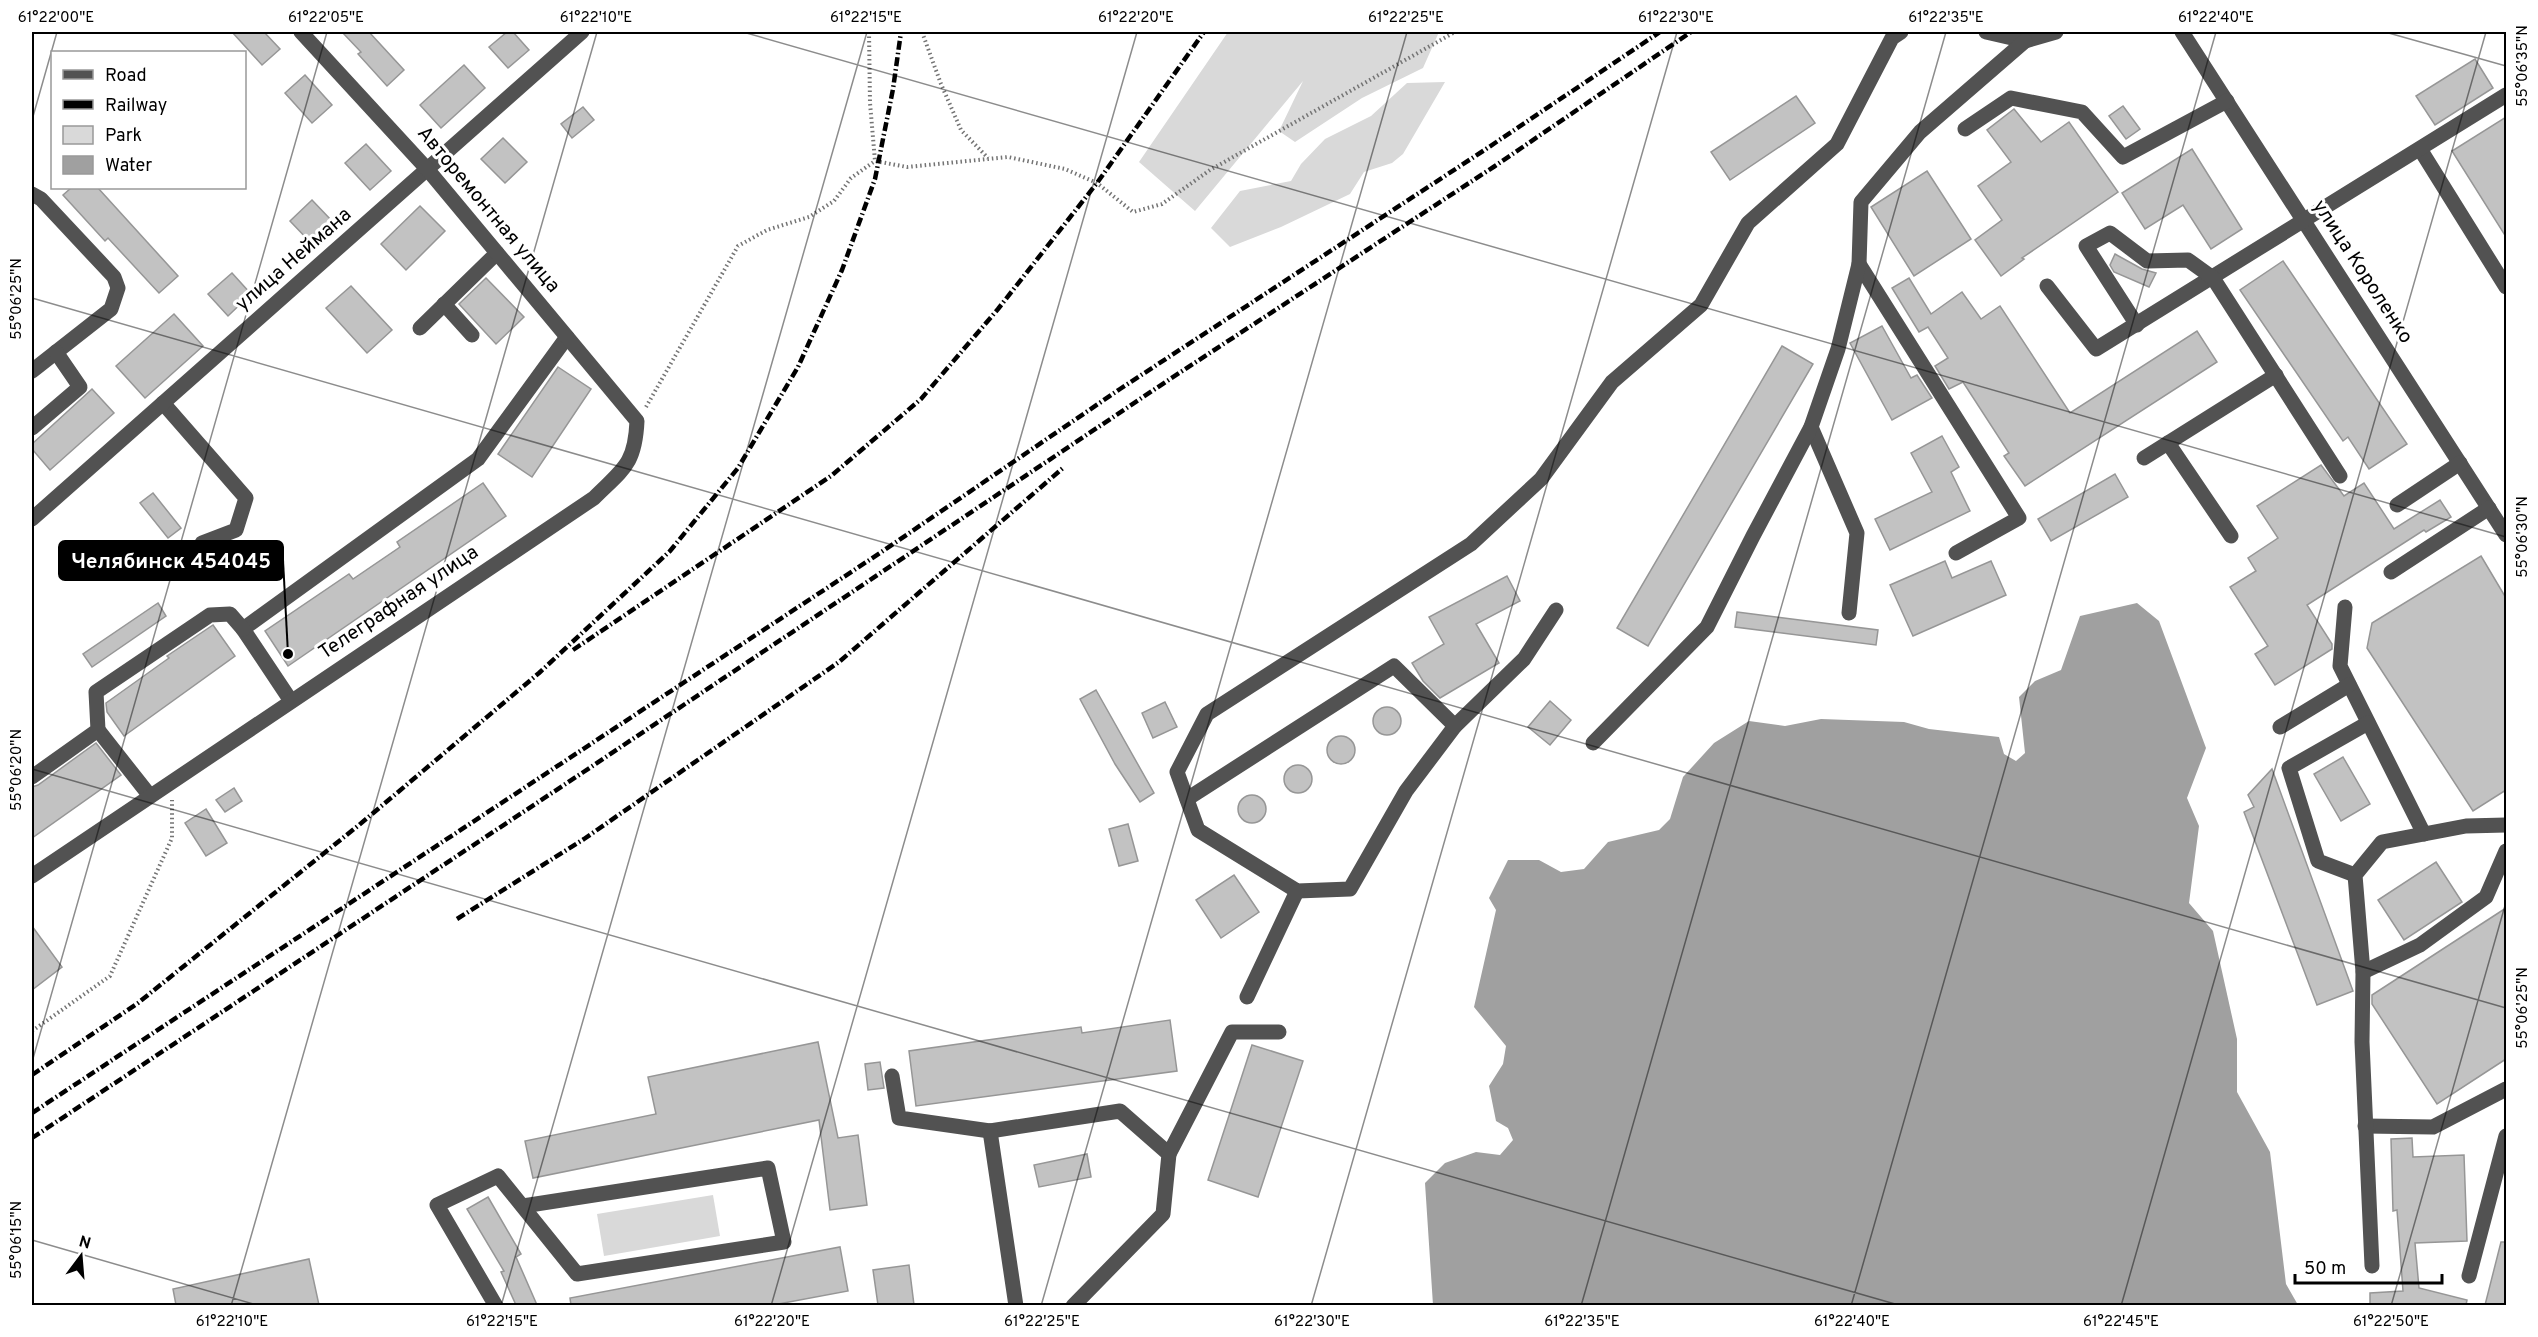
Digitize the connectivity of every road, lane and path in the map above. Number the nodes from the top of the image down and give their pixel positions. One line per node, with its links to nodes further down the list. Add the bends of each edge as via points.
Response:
1 (301, 32): 17 (street, Авторемонтная улица)
2 (582, 32): 17 (street, улица Неймана)
3 (869, 32): 16 (path)
4 (922, 32): 15 (path, via 961,130)
5 (1455, 32): 15 (path, via 1210,170 1162,204 1133,212 1097,183 1065,169 1008,157)
6 (1901, 32): 63 (street, via 1892,38 1837,144 1748,223 1701,305 1612,382 1540,479 1471,544 1207,714 1177,772)
7 (1986, 32): 10 (street)
8 (2056, 32): 10 (street)
9 (2182, 32): 12 (street, улица Короленко)
10 (2025, 41): 21 (street, via 1920,132 1861,202)
11 (2506, 95): 14 (street)
12 (2227, 101): 13 (street, via 2122,157 2082,111 2011,98); 19 (street, улица Короленко)
13 (1965, 129)
14 (2421, 149): 19 (street); 24 (street)
15 (988, 159): 16 (path, via 907,167)
16 (875, 161): 34 (path, via 851,178 834,201 809,217 766,230 738,246)
17 (428, 170): 20 (street, Авторемонтная улица); 33 (street, улица Неймана)
18 (32, 194): 30 (street, via 114,277 118,288 111,309)
19 (2304, 221): 22 (street); 39 (street, улица Короленко)
20 (497, 253): 25 (street); 29 (street, Авторемонтная улица)
21 (1859, 264): 35 (street, via 1838,349); 47 (street, via 2019,518)
22 (2213, 278): 26 (street); 26 (street, via 2188,260 2147,261 2110,233 2086,246); 32 (street)
23 (2047, 286): 26 (street, via 2097,350)
24 (2506, 287)
25 (444, 304): 27 (street); 28 (street)
26 (2137, 325)
27 (420, 328)
28 (472, 335)
29 (567, 337): 34 (street, Авторемонтная улица); 52 (street, via 478,459)
30 (56, 352): 31 (street); 36 (street, via 80,387)
31 (32, 371)
32 (2276, 375): 37 (street); 40 (street)
33 (163, 403): 43 (street, улица Неймана); 46 (street, via 246,498 236,530)
34 (637, 421): 54 (street, Телеграфная улица, via 629,463 594,498)
35 (1811, 427): 51 (street, via 1857,533); 59 (street, via 1707,627)
36 (32, 428)
37 (2168, 443): 38 (street); 45 (street)
38 (2144, 458)
39 (2460, 463): 41 (street); 42 (street, улица Короленко)
40 (2340, 476)
41 (2397, 505)
42 (2489, 508): 44 (street, улица Короленко); 48 (street)
43 (32, 519)
44 (2506, 535)
45 (2231, 536)
46 (202, 543)
47 (1956, 553)
48 (2391, 572)
49 (2345, 606): 53 (street, via 2340,666)
50 (1556, 610): 56 (street, via 1524,659)
51 (1849, 613)
52 (243, 629): 54 (street); 58 (street, via 230,614 210,615 96,692)
53 (2349, 685): 55 (street); 57 (street)
54 (291, 701): 61 (street, Телеграфная улица)
55 (2368, 723): 65 (street); 68 (street, via 2289,768 2318,861)
56 (1455, 726): 63 (street, via 1394,666); 69 (street, via 1406,791 1350,889)
57 (2280, 727)
58 (98, 730): 60 (street); 62 (street)
59 (1593, 743)
60 (32, 777)
61 (172, 781): 62 (street, Телеграфная улица); 72 (path, via 172,838 110,976)
62 (150, 796): 67 (street, Телеграфная улица)
63 (1187, 799): 69 (street, via 1198,830)
64 (2506, 825): 65 (street, via 2466,826)
65 (2424, 834): 68 (street, via 2382,842)
66 (2506, 851): 70 (street, via 2486,897 2420,945)
67 (32, 874)
68 (2355, 875): 70 (street)
69 (1297, 891): 71 (street)
70 (2363, 972): 76 (street)
71 (1247, 997)
72 (32, 1031)
73 (1279, 1032): 79 (street, via 1232,1032)
74 (892, 1076): 77 (street, via 899,1118)
75 (2506, 1089): 76 (street, via 2433,1127)
76 (2366, 1126): 81 (street)
77 (990, 1131): 79 (street, via 1120,1111); 84 (street)
78 (2506, 1136): 82 (street)
79 (1169, 1154): 85 (street, via 1163,1214)
80 (523, 1206): 80 (street, via 577,1274 784,1242 768,1167); 83 (street, via 498,1176 437,1206)
81 (2372, 1266)
82 (2469, 1276)
83 (493, 1305)
84 (1016, 1305)
85 (1073, 1305)

